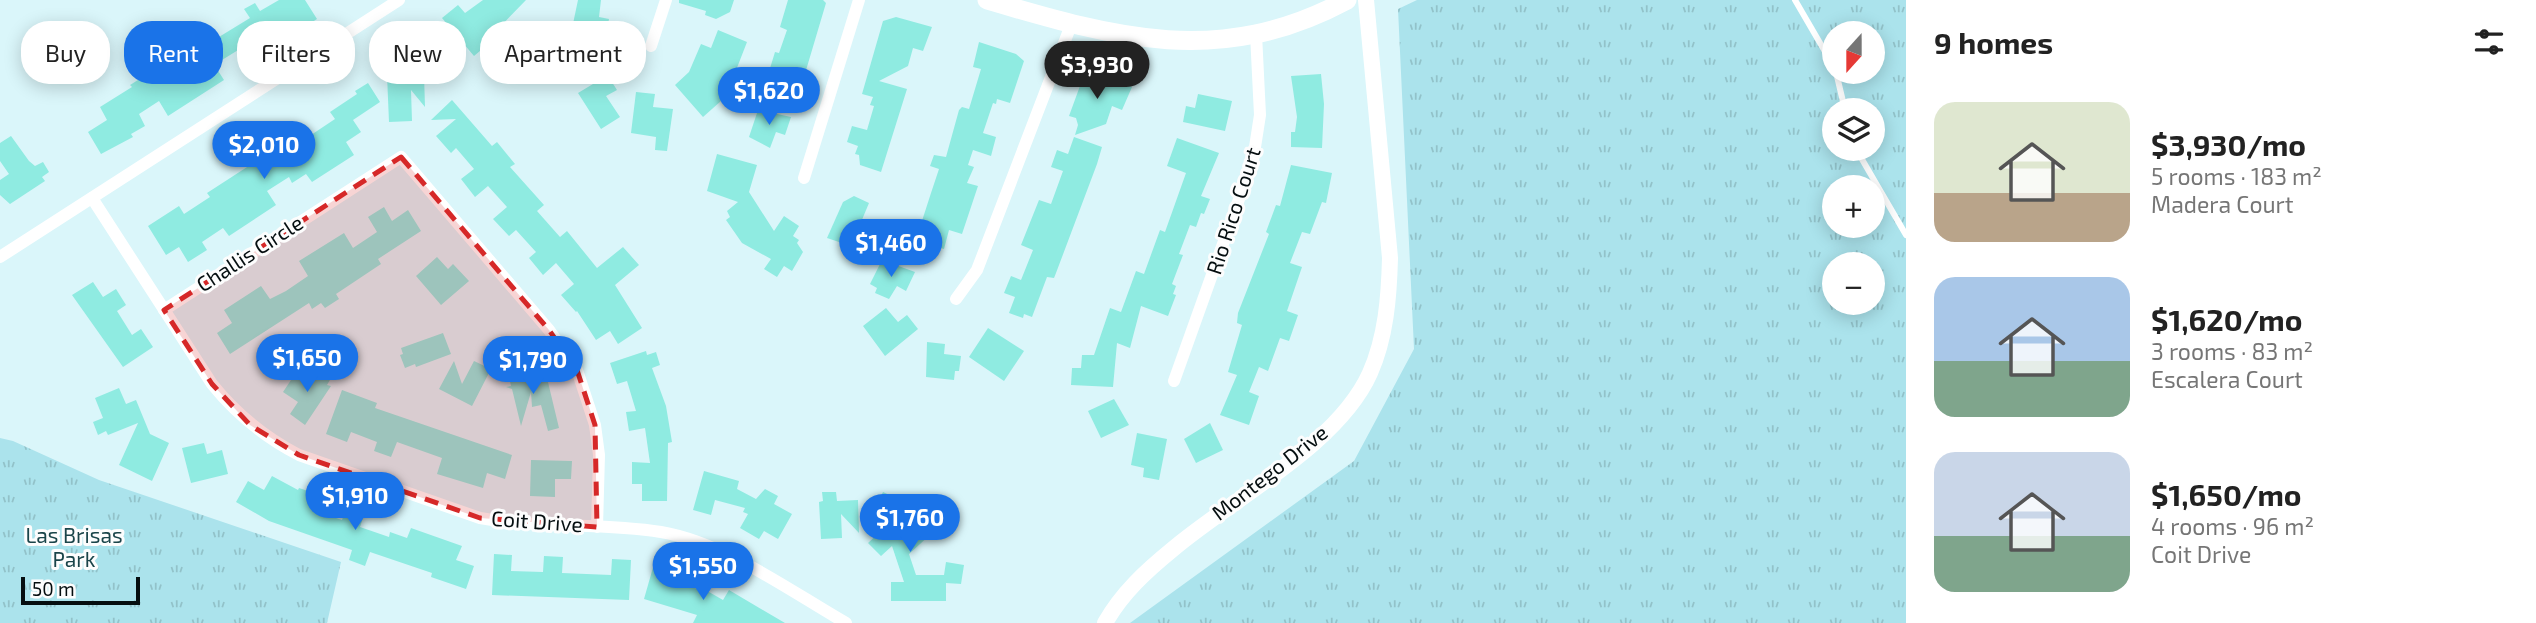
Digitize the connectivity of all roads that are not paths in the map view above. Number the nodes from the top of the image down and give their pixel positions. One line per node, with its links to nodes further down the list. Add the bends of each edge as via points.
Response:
1 (399, 0): 14 (street)
2 (666, 0): 10 (street)
3 (859, 0): 13 (street)
4 (987, 0): 8 (main road)
5 (1347, 0): 9 (main road, via 1312,17)
6 (1366, 0): 22 (street, Montego Drive, via 1390,258 1389,296 1370,374 1323,435 1139,578)
7 (1795, 0): 11 (lane)
8 (1071, 25): 9 (main road, via 1157,41 1208,41); 17 (street, via 977,270)
9 (1256, 34): 19 (street, Rio Rico Court, via 1260,116 1254,160)
10 (652, 46)
11 (1822, 46)
12 (1863, 161): 15 (lane)
13 (804, 178)
14 (92, 198): 16 (street); 18 (street, Coit Drive)
15 (1906, 235)
16 (0, 255)
17 (956, 299)
18 (164, 310): 20 (street, Coit Drive, via 230,406 273,442 481,518); 20 (street, Challis Circle, via 401,157 561,345 588,396 596,425)
19 (1174, 381)
20 (597, 527): 21 (street, Coit Drive, via 662,532 692,540)
21 (846, 623)
22 (1105, 623)

